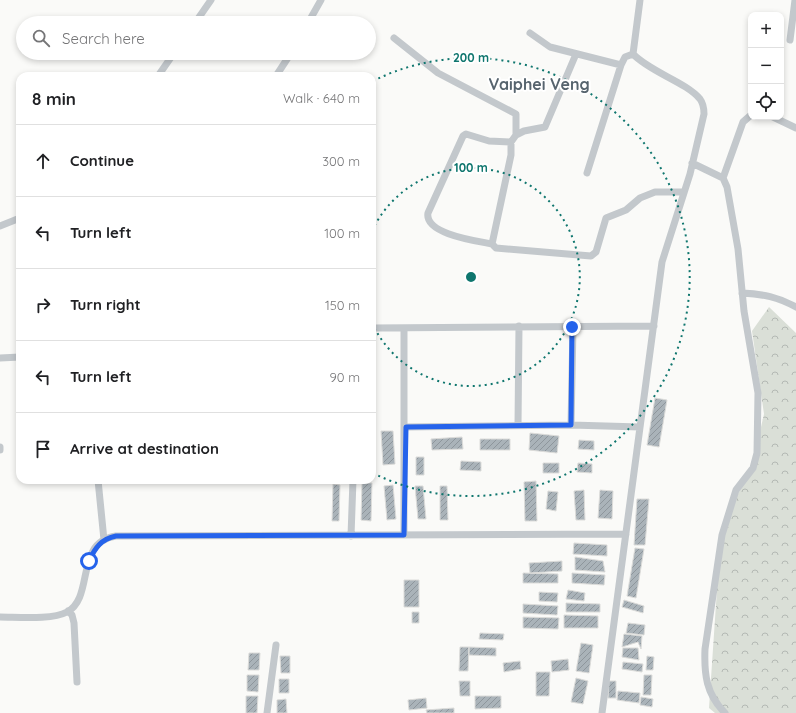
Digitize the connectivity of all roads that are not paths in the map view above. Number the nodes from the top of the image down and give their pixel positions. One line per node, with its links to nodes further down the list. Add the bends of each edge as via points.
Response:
1 (211, 0): 5 (street)
2 (321, 0): 6 (street)
3 (640, 0): 11 (street)
4 (795, 0): 9 (street)
5 (200, 16)
6 (312, 16)
7 (530, 33): 10 (street, via 550,47)
8 (394, 38): 20 (street, via 438,73 516,114)
9 (790, 40)
10 (576, 54): 14 (street); 20 (street, via 545,127 524,130)
11 (633, 54): 14 (street, via 625,58); 22 (street, via 641,62 692,92 700,100 704,114)
12 (169, 60): 15 (street)
13 (286, 60): 16 (street)
14 (621, 65): 23 (street)
15 (161, 72)
16 (279, 72)
17 (748, 118): 24 (street, via 743,122)
18 (779, 120): 19 (street)
19 (796, 128)
20 (516, 135): 21 (street)
21 (511, 142): 28 (street, via 511,155); 28 (street, via 489,141 466,134 463,136 427,218 429,223 445,232)
22 (692, 162): 24 (street); 25 (street)
23 (587, 173)
24 (723, 178): 29 (street, via 727,187 738,249)
25 (684, 192): 28 (street, via 655,192 640,198 626,210 610,215 606,218 596,252 591,256 506,250 496,248); 32 (street, via 663,255)
26 (16, 220): 27 (street)
27 (0, 226)
28 (492, 244)
29 (742, 293): 30 (street, via 763,294); 54 (street, via 758,393 757,453 752,468 736,490 722,535 705,662 709,692)
30 (796, 307)
31 (519, 326): 33 (street); 35 (street); 39 (street)
32 (654, 326): 33 (street); 41 (street)
33 (572, 327): 38 (street)
34 (376, 328): 35 (street)
35 (404, 328): 40 (street)
36 (16, 357): 37 (street)
37 (0, 358)
38 (571, 425): 39 (street); 41 (street)
39 (518, 426): 40 (street)
40 (406, 427): 45 (street)
41 (640, 427): 44 (street)
42 (98, 484): 47 (street)
43 (353, 484): 46 (street)
44 (626, 534): 45 (street); 53 (street)
45 (404, 535): 46 (street)
46 (351, 536): 47 (street, via 116,536)
47 (104, 540): 48 (street, via 91,557 80,594)
48 (68, 612): 49 (street); 51 (street, via 72,615 74,623)
49 (0, 617)
50 (276, 645): 52 (street)
51 (77, 682)
52 (268, 713)
53 (602, 713)
54 (725, 713)

